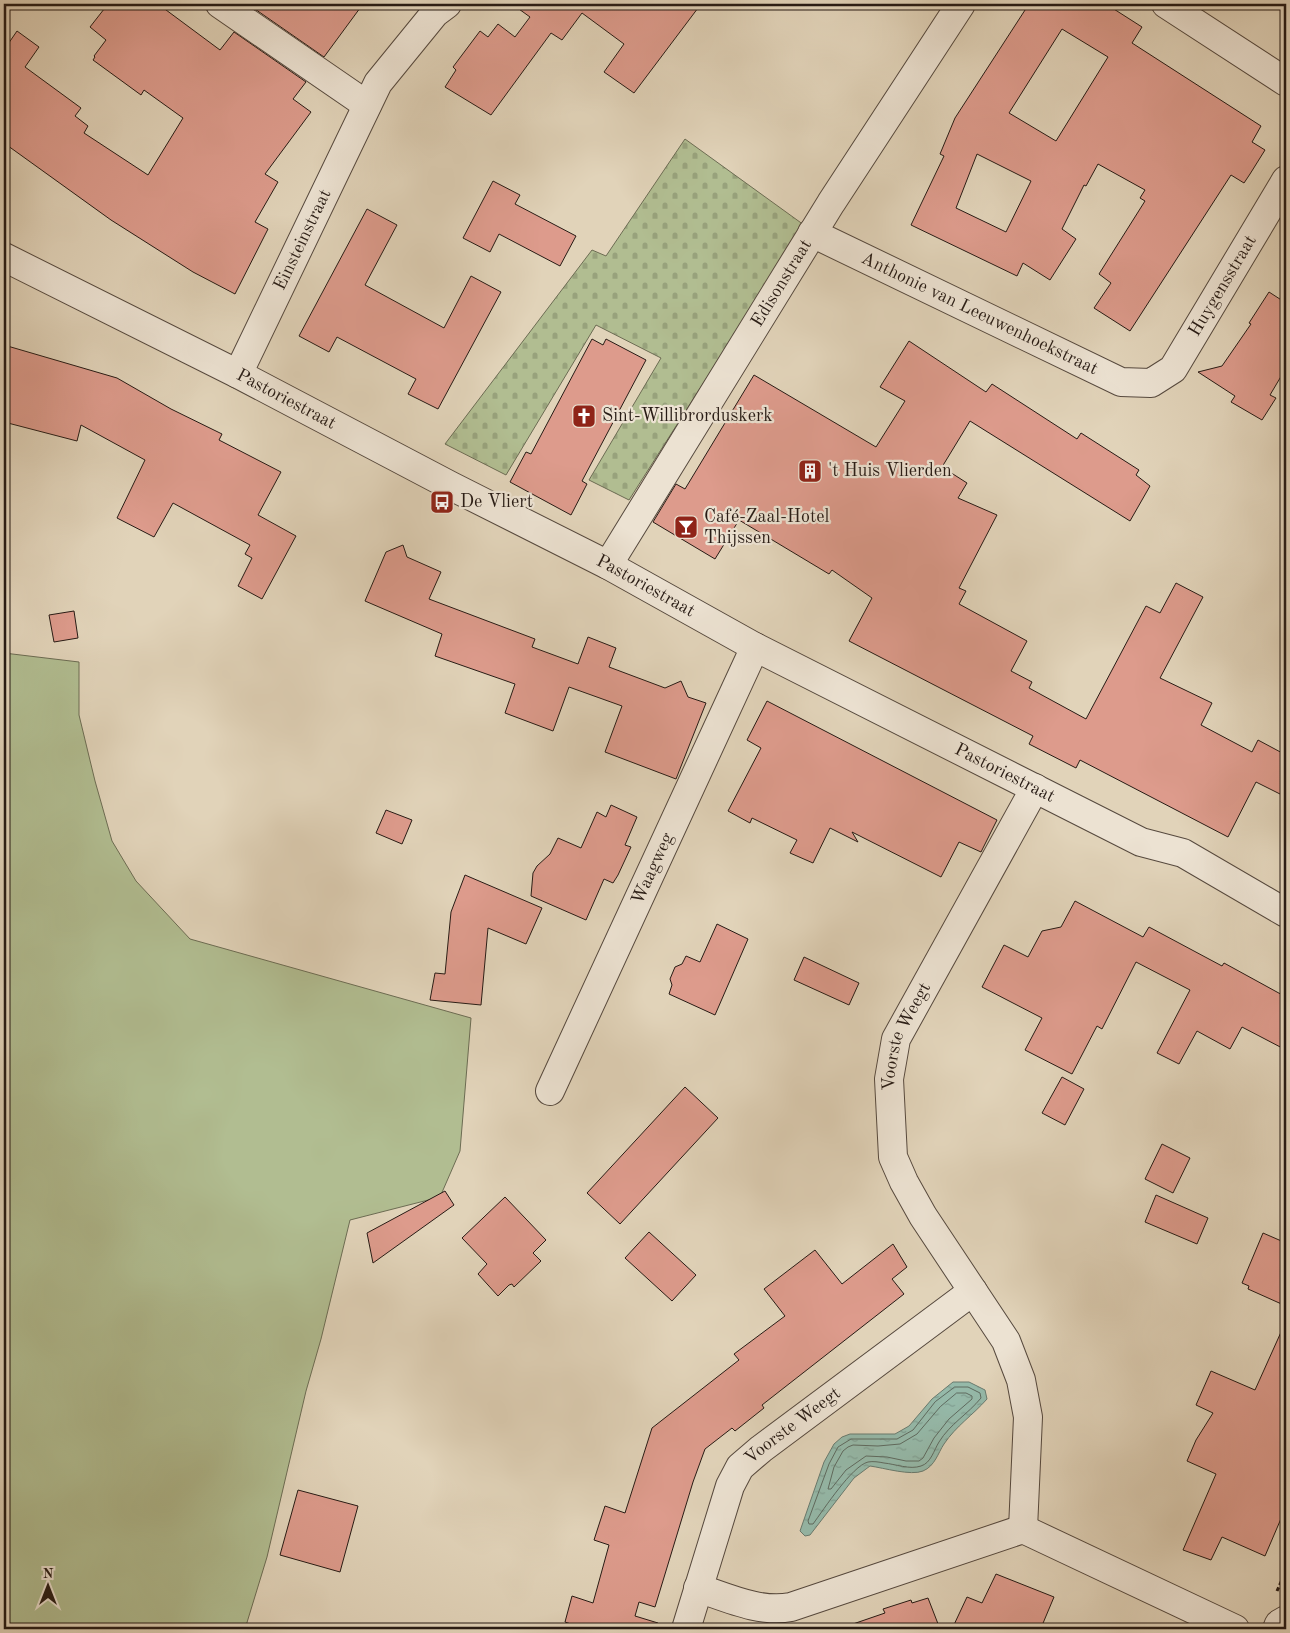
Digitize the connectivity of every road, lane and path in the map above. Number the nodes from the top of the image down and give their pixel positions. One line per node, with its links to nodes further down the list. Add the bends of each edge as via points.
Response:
1 (220, 4): 6 (street)
2 (961, 4): 8 (street, Edisonstraat)
3 (1166, 4): 5 (street)
4 (437, 7): 6 (street, Einsteinstraat, via 378,83)
5 (1286, 82)
6 (367, 105): 10 (street, Einsteinstraat)
7 (1286, 180): 11 (street, Huygensstraat, via 1173,369)
8 (812, 233): 11 (street, Anthonie van Leeuwenhoekstraat, via 1121,382); 12 (street, Edisonstraat)
9 (4, 257): 10 (street, Pastoriestraat)
10 (238, 374): 12 (street, Pastoriestraat)
11 (1151, 383)
12 (608, 565): 13 (street, Pastoriestraat)
13 (755, 647): 14 (street, Pastoriestraat); 16 (street, Waagweg)
14 (1035, 788): 15 (street, Pastoriestraat, via 1141,842 1183,853); 17 (street, Voorste Weegt, via 896,1039 889,1079 893,1157 924,1216)
15 (1286, 913)
16 (550, 1091)
17 (973, 1291): 18 (street, Voorste Weegt, via 1006,1341 1021,1380 1028,1417); 19 (street, Voorste Weegt, via 740,1468 730,1486)
18 (1023, 1529): 19 (street, via 785,1609 762,1608); 22 (street)
19 (698, 1588): 21 (street, Voorste Weegt)
20 (1286, 1620): 23 (street)
21 (686, 1629)
22 (1235, 1629)
23 (1277, 1629)

